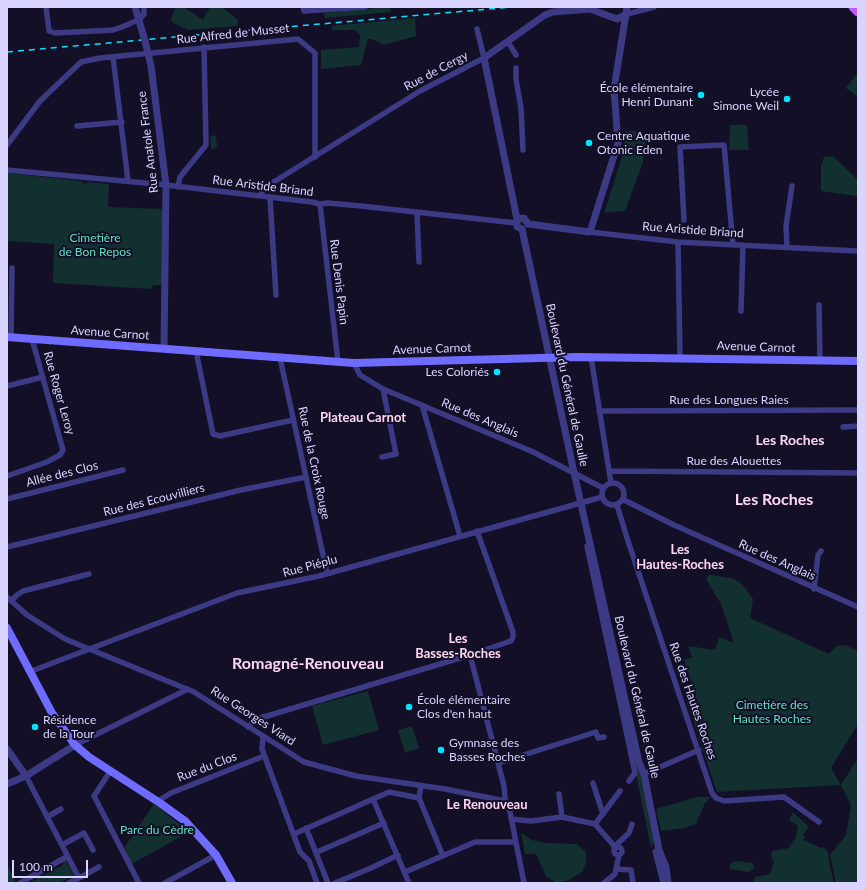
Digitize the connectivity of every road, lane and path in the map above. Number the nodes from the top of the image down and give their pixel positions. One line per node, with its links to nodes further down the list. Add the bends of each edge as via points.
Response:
1 (46, 7): 11 (street, via 49,31 55,34 113,30)
2 (135, 7): 11 (street, Rue Anatole France)
3 (144, 7): 11 (street, via 144,14)
4 (365, 7): 7 (street)
5 (654, 7): 8 (street)
6 (853, 7): 9 (main road)
7 (303, 9)
8 (627, 10): 10 (street); 13 (street)
9 (858, 12)
10 (617, 18): 13 (street); 14 (street, Rue de Cergy, via 590,9 553,12)
11 (140, 19): 16 (street, Rue Anatole France, bridge)
12 (477, 28): 19 (street)
13 (625, 28): 38 (street, via 614,89 618,143)
14 (508, 42): 17 (street); 19 (street, Rue de Cergy)
15 (204, 47): 16 (street, Rue Alfred de Musset); 25 (street, Rue Alfred de Musset, via 298,39 315,53); 30 (street, via 206,145 180,177)
16 (148, 54): 18 (street, Rue Alfred de Musset); 28 (street, Rue Anatole France)
17 (516, 55)
18 (113, 57): 21 (street); 23 (street, Rue Alfred de Musset, via 81,62 40,101)
19 (484, 58): 25 (street, Rue de Cergy, via 420,91); 36 (street)
20 (516, 68): 24 (street, via 521,108)
21 (122, 122): 22 (street); 27 (street)
22 (78, 126)
23 (7, 145)
24 (522, 150)
25 (315, 157): 31 (street, Rue de Cergy, via 264,188)
26 (7, 170): 27 (street, Rue Aristide Briand)
27 (128, 181): 28 (street, Rue Aristide Briand)
28 (166, 185): 30 (street, Rue Aristide Briand); 51 (street, Rue Anatole France)
29 (792, 186): 42 (street, via 786,226)
30 (178, 187): 31 (street, Rue Aristide Briand)
31 (260, 196): 32 (street, Rue Aristide Briand)
32 (270, 197): 33 (street, Rue Aristide Briand); 46 (street)
33 (320, 204): 34 (street, Rue Aristide Briand); 59 (street, Rue Denis Papin)
34 (417, 212): 36 (street, Rue Aristide Briand); 44 (street)
35 (684, 220): 40 (street, via 680,147 724,145)
36 (517, 221): 37 (street, via 518,228); 37 (street, Rue Aristide Briand, via 524,218)
37 (525, 226): 38 (street, Rue Aristide Briand); 56 (street, Boulevard du Général de Gaulle)
38 (590, 232): 39 (street, Rue Aristide Briand)
39 (678, 242): 40 (street, Rue Aristide Briand); 54 (street)
40 (733, 245): 41 (street, Rue Aristide Briand)
41 (743, 245): 42 (street, Rue Aristide Briand); 48 (street)
42 (787, 247): 43 (street, Rue Aristide Briand)
43 (858, 251)
44 (419, 262)
45 (12, 268): 49 (street)
46 (276, 295)
47 (819, 305): 57 (street)
48 (741, 310)
49 (9, 337): 50 (main road, Avenue Carnot)
50 (32, 339): 51 (main road, Avenue Carnot); 61 (street, Rue Roger Leroy)
51 (164, 349): 52 (main road, Avenue Carnot)
52 (196, 351): 55 (main road, Avenue Carnot); 67 (street, via 213,434 220,436)
53 (591, 357): 54 (main road, Avenue Carnot); 56 (main road, Avenue Carnot); 66 (street)
54 (680, 357): 57 (main road, Avenue Carnot)
55 (280, 358): 59 (main road, Avenue Carnot); 67 (street, Rue de la Croix Rouge)
56 (550, 358): 60 (main road, Avenue Carnot); 74 (street, Boulevard du Général de Gaulle)
57 (820, 361): 58 (main road, Avenue Carnot)
58 (858, 361)
59 (338, 362): 60 (main road, Avenue Carnot)
60 (354, 363): 63 (street, Rue des Anglais, via 360,375)
61 (43, 377): 62 (street); 75 (street, Rue Roger Leroy, via 63,446 62,453 47,462)
62 (7, 386)
63 (383, 389): 64 (street, Rue des Anglais); 70 (street, via 396,454)
64 (422, 405): 74 (street, Rue des Anglais, via 531,451); 85 (street)
65 (858, 410): 66 (street, Rue des Longues Raies)
66 (599, 411): 72 (street)
67 (293, 420): 76 (street, Rue de la Croix Rouge)
68 (858, 426): 69 (street)
69 (843, 427)
70 (382, 457)
71 (123, 470): 80 (street, Allée des Clos)
72 (609, 471): 73 (street, Rue des Alouettes); 77 (street)
73 (858, 473)
74 (574, 474): 78 (street, Rue des Anglais); 82 (street, Boulevard du Général de Gaulle)
75 (7, 476)
76 (306, 477): 87 (street, Rue des Ecouvilliers, via 233,492); 89 (street, Rue de la Croix Rouge)
77 (611, 483): 78 (street); 81 (street, via 618,484 624,489)
78 (603, 488): 79 (street)
79 (602, 497): 82 (street, Rue Piéplu); 83 (street, via 608,504)
80 (7, 499)
81 (624, 500): 83 (street); 91 (street, Rue des Anglais, via 674,526)
82 (581, 503): 84 (street, Rue Piéplu); 86 (street, Boulevard du Général de Gaulle)
83 (617, 505): 104 (street, Rue des Hautes Roches)
84 (476, 531): 85 (street, Rue Piéplu); 96 (street, via 513,637 508,643)
85 (460, 536): 89 (street, Rue Piéplu)
86 (591, 545): 108 (street, Boulevard du Général de Gaulle, via 639,762); 110 (street, Boulevard du Général de Gaulle, via 587,546 635,773)
87 (7, 547)
88 (821, 550): 91 (street, via 818,555)
89 (327, 573): 95 (street, Rue Piéplu, via 237,593)
90 (90, 574): 92 (street, via 23,592)
91 (814, 589): 93 (street, Rue des Anglais)
92 (9, 599): 95 (street, Rue Georges Viard, via 27,615 65,639)
93 (858, 607)
94 (7, 628): 97 (main road)
95 (87, 649): 97 (street, Rue Piéplu); 98 (street, Rue Georges Viard)
96 (470, 655): 99 (street, via 256,719); 106 (street)
97 (29, 672): 102 (main road, via 52,713)
98 (188, 689): 99 (street, Rue Georges Viard); 102 (street)
99 (248, 727): 100 (street, Rue Georges Viard)
100 (263, 736): 105 (street); 113 (street, Rue Georges Viard, via 304,762 326,769)
101 (604, 737): 106 (street, via 598,738 596,732)
102 (75, 745): 107 (main road); 109 (street)
103 (7, 749): 109 (street)
104 (699, 750): 108 (street); 125 (street, Rue des Hautes Roches, via 712,793 716,798 724,801 784,797)
105 (264, 756): 119 (street, Rue du Clos, via 171,793); 131 (street)
106 (498, 764): 118 (street)
107 (111, 770): 119 (main road); 147 (street, via 94,796)
108 (644, 774): 130 (street, Boulevard du Général de Gaulle)
109 (26, 776): 112 (street); 123 (street)
110 (629, 781)
111 (593, 783): 121 (street)
112 (7, 784)
113 (421, 786): 116 (street); 118 (street, Rue Georges Viard)
114 (620, 791): 121 (street)
115 (559, 794): 122 (street)
116 (419, 798): 117 (street, via 389,792); 140 (street)
117 (373, 799): 126 (street); 129 (street)
118 (506, 801): 124 (street)
119 (158, 802): 137 (main road, via 188,824)
120 (61, 809): 123 (street)
121 (603, 814): 127 (street)
122 (562, 816): 124 (street, via 531,821); 127 (street)
123 (47, 817): 133 (street)
124 (511, 819): 132 (street)
125 (819, 822)
126 (384, 823): 136 (street); 138 (street)
127 (595, 824): 134 (street)
128 (632, 824): 134 (street, via 629,833)
129 (306, 828): 131 (street); 136 (street)
130 (656, 831): 157 (street, Boulevard du Général de Gaulle, via 657,857); 158 (street, Boulevard du Général de Gaulle)
131 (294, 834): 150 (street, via 300,852 309,861)
132 (516, 842): 140 (street, via 475,842); 154 (street)
133 (62, 846): 135 (street, via 84,833); 139 (street)
134 (615, 848): 142 (street, via 622,850)
135 (93, 850)
136 (317, 852): 151 (street)
137 (216, 855): 148 (street); 149 (main road)
138 (398, 855): 143 (street); 152 (street)
139 (68, 856): 144 (street); 146 (street)
140 (443, 856): 143 (street)
141 (99, 868): 144 (street)
142 (617, 869): 155 (street); 156 (street, via 631,870)
143 (405, 872): 153 (street)
144 (79, 878): 145 (street)
145 (72, 882)
146 (20, 883)
147 (140, 883)
148 (165, 883)
149 (232, 883)
150 (317, 883)
151 (328, 883)
152 (335, 883)
153 (410, 883)
154 (524, 883)
155 (604, 883)
156 (633, 883)
157 (664, 883)
158 (668, 883)

